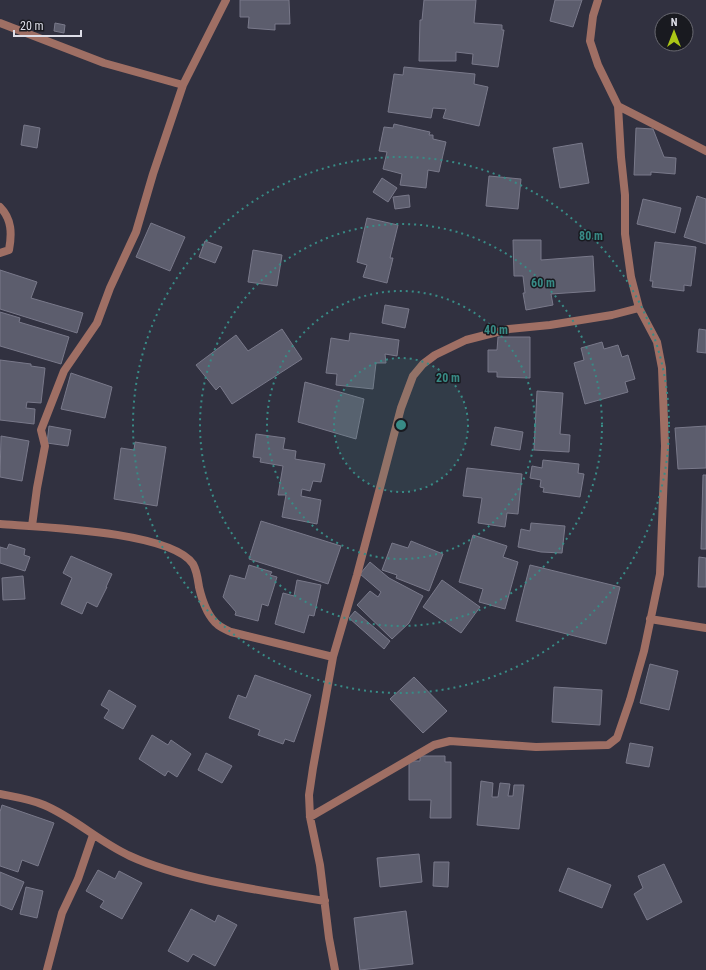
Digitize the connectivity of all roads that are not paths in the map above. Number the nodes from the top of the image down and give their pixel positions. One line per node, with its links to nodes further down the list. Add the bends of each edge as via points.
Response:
1 (226, 0): 4 (street)
2 (598, 0): 5 (street, via 592,16 590,41 598,65)
3 (0, 23): 4 (street, via 104,63)
4 (184, 85): 11 (street, via 136,232 97,323 64,371 41,430 45,446)
5 (618, 106): 6 (street); 9 (street, via 625,195 625,234 631,277)
6 (706, 151)
7 (0, 207): 8 (street, via 10,222 12,235 10,250)
8 (0, 253)
9 (639, 308): 12 (street, via 657,342 662,368 665,446 660,574); 14 (street, via 612,315 509,329 466,340 435,355 423,364 413,376 401,408)
10 (0, 524): 11 (street)
11 (32, 526): 14 (street, via 107,532 164,545 185,555 193,564 202,599 217,624 231,632)
12 (650, 619): 13 (street); 16 (street, via 630,700 617,738 608,745 536,747 450,741 434,745)
13 (706, 628)
14 (333, 657): 16 (street, via 312,775)
15 (0, 794): 17 (street, via 44,805)
16 (310, 817): 18 (street)
17 (93, 836): 18 (street, via 130,856 176,873 253,890); 19 (street, via 78,879 62,913)
18 (324, 901): 20 (street)
19 (47, 970)
20 (334, 970)

